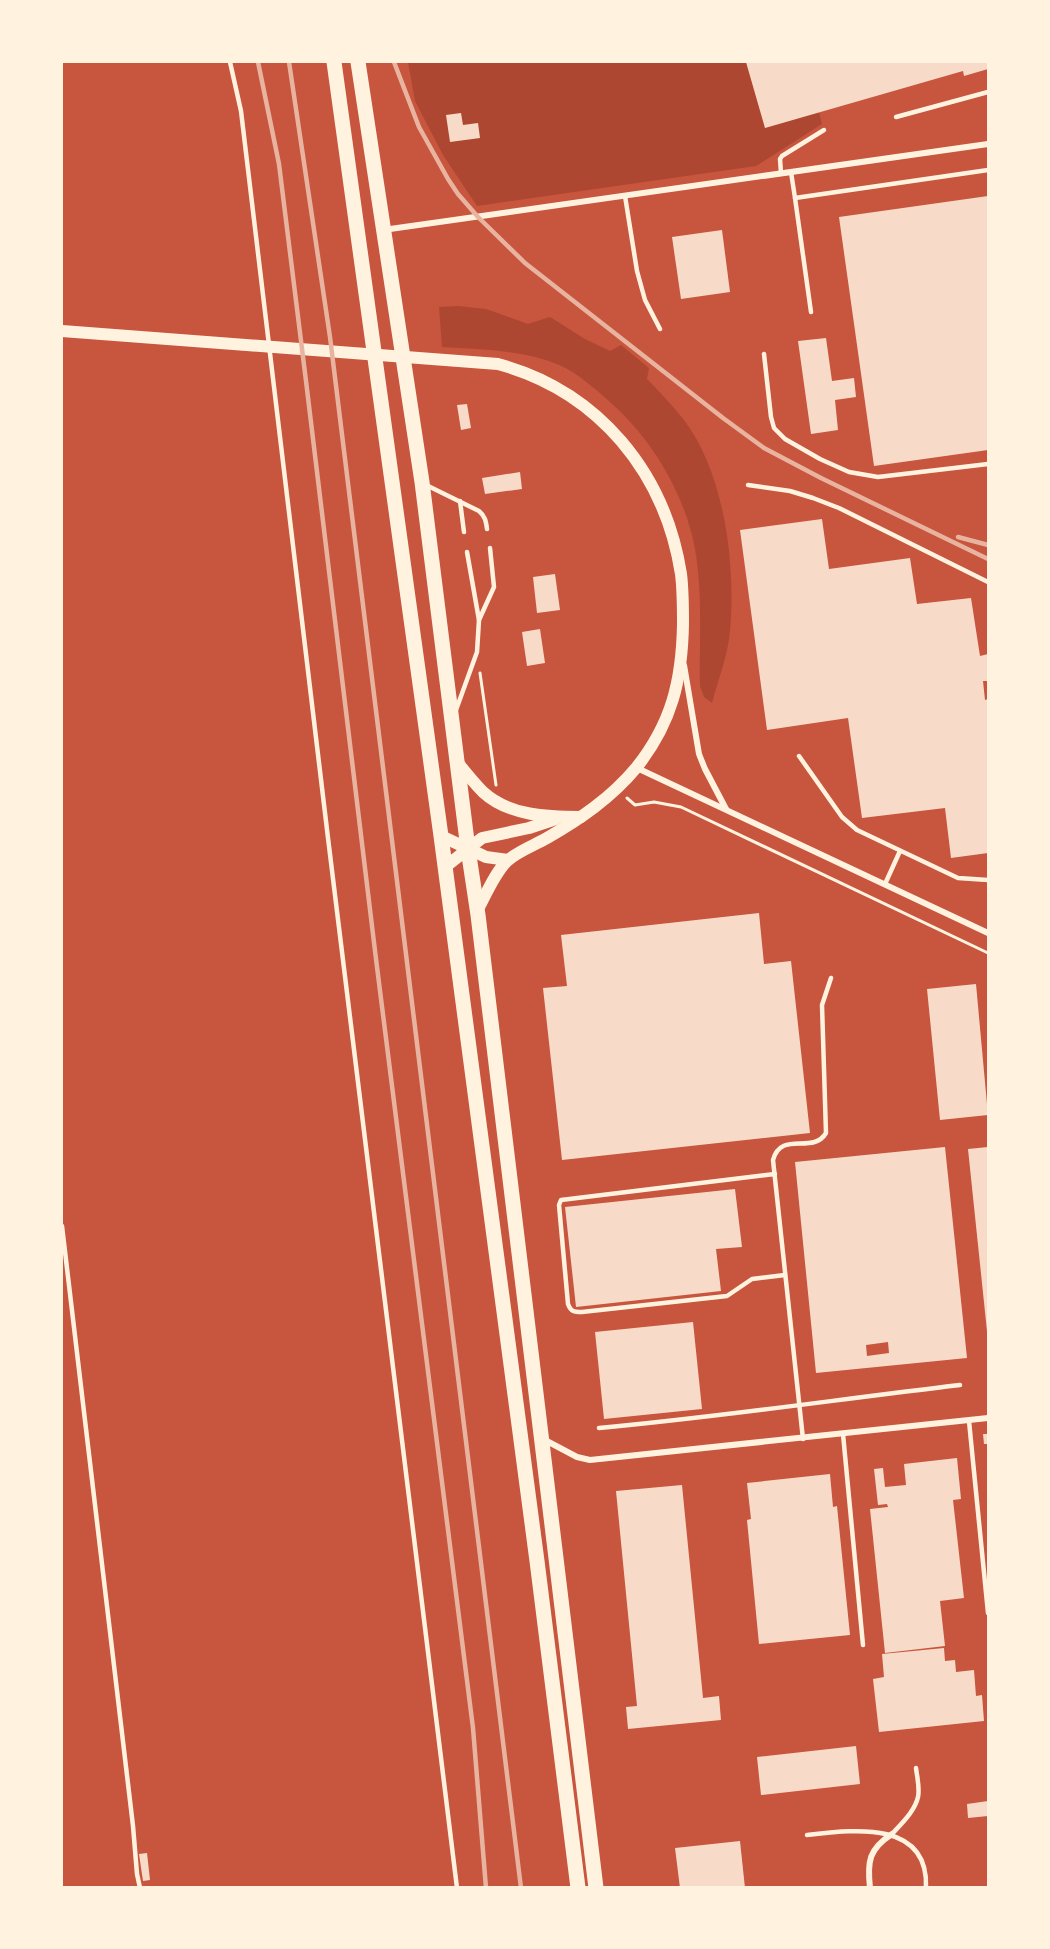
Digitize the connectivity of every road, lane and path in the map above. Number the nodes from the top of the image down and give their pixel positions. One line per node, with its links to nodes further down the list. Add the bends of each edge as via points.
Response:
1 (230, 62): 65 (lane, via 241,111)
2 (334, 62): 37 (main road)
3 (358, 62): 13 (main road)
4 (988, 92): 5 (lane)
5 (896, 117)
6 (824, 130): 10 (lane, via 782,156)
7 (988, 144): 9 (street)
8 (988, 170): 12 (lane)
9 (791, 172): 10 (street); 12 (lane)
10 (781, 173): 11 (street)
11 (625, 196): 13 (street); 15 (lane, via 637,271 645,300)
12 (795, 198): 14 (lane)
13 (383, 230): 19 (main road)
14 (811, 312)
15 (660, 329)
16 (62, 331): 28 (main road, via 480,362 520,370 566,394 610,428 633,454 663,507 681,576)
17 (764, 354): 18 (lane, via 774,428 820,459 849,472 878,477)
18 (988, 464)
19 (422, 482): 21 (lane); 29 (main road)
20 (748, 485): 26 (lane, via 790,491 839,508)
21 (460, 501): 22 (lane, via 483,515); 23 (lane)
22 (487, 529)
23 (464, 532)
24 (489, 548): 27 (lane, via 494,587)
25 (467, 552): 27 (lane)
26 (988, 582)
27 (479, 620): 29 (lane, via 477,652)
28 (682, 656): 32 (main road, via 667,717); 34 (street, via 699,754)
29 (452, 721): 31 (main road)
30 (799, 756): 39 (lane, via 842,817 857,830)
31 (458, 763): 35 (main road, via 484,793 512,810); 38 (main road)
32 (636, 767): 33 (main road); 34 (street)
33 (617, 788): 36 (main road); 46 (path, via 635,805 654,802 681,807)
34 (726, 810): 43 (street)
35 (560, 817): 36 (main road); 38 (main road, via 487,836)
36 (582, 817): 40 (main road)
37 (441, 836): 38 (main road); 41 (main road)
38 (468, 849): 40 (main road); 41 (main road); 44 (main road)
39 (900, 851): 42 (lane, via 958,878); 43 (lane)
40 (508, 860): 44 (main road)
41 (445, 867): 66 (main road)
42 (988, 880)
43 (885, 884): 45 (street)
44 (477, 911): 57 (main road)
45 (988, 933)
46 (988, 953)
47 (831, 978): 48 (lane, via 822,1005 826,1133 816,1142 779,1147 773,1160)
48 (775, 1174): 50 (lane); 50 (lane, via 561,1200 568,1304 574,1312 582,1312 727,1296 752,1279)
49 (62, 1226): 64 (lane)
50 (785, 1275): 52 (lane)
51 (960, 1385): 52 (lane)
52 (799, 1406): 55 (lane); 58 (lane)
53 (988, 1418): 54 (street)
54 (969, 1420): 56 (street); 59 (lane)
55 (599, 1428)
56 (843, 1434): 58 (street); 60 (lane)
57 (540, 1437): 58 (street, via 590,1460); 67 (main road)
58 (803, 1439)
59 (988, 1613)
60 (863, 1645)
61 (916, 1767): 63 (lane, via 917,1801)
62 (807, 1834): 63 (lane, via 855,1830)
63 (892, 1834): 68 (street, via 873,1851); 69 (lane, via 918,1853)
64 (140, 1887)
65 (456, 1887)
66 (578, 1887)
67 (596, 1887)
68 (870, 1887)
69 (926, 1887)

